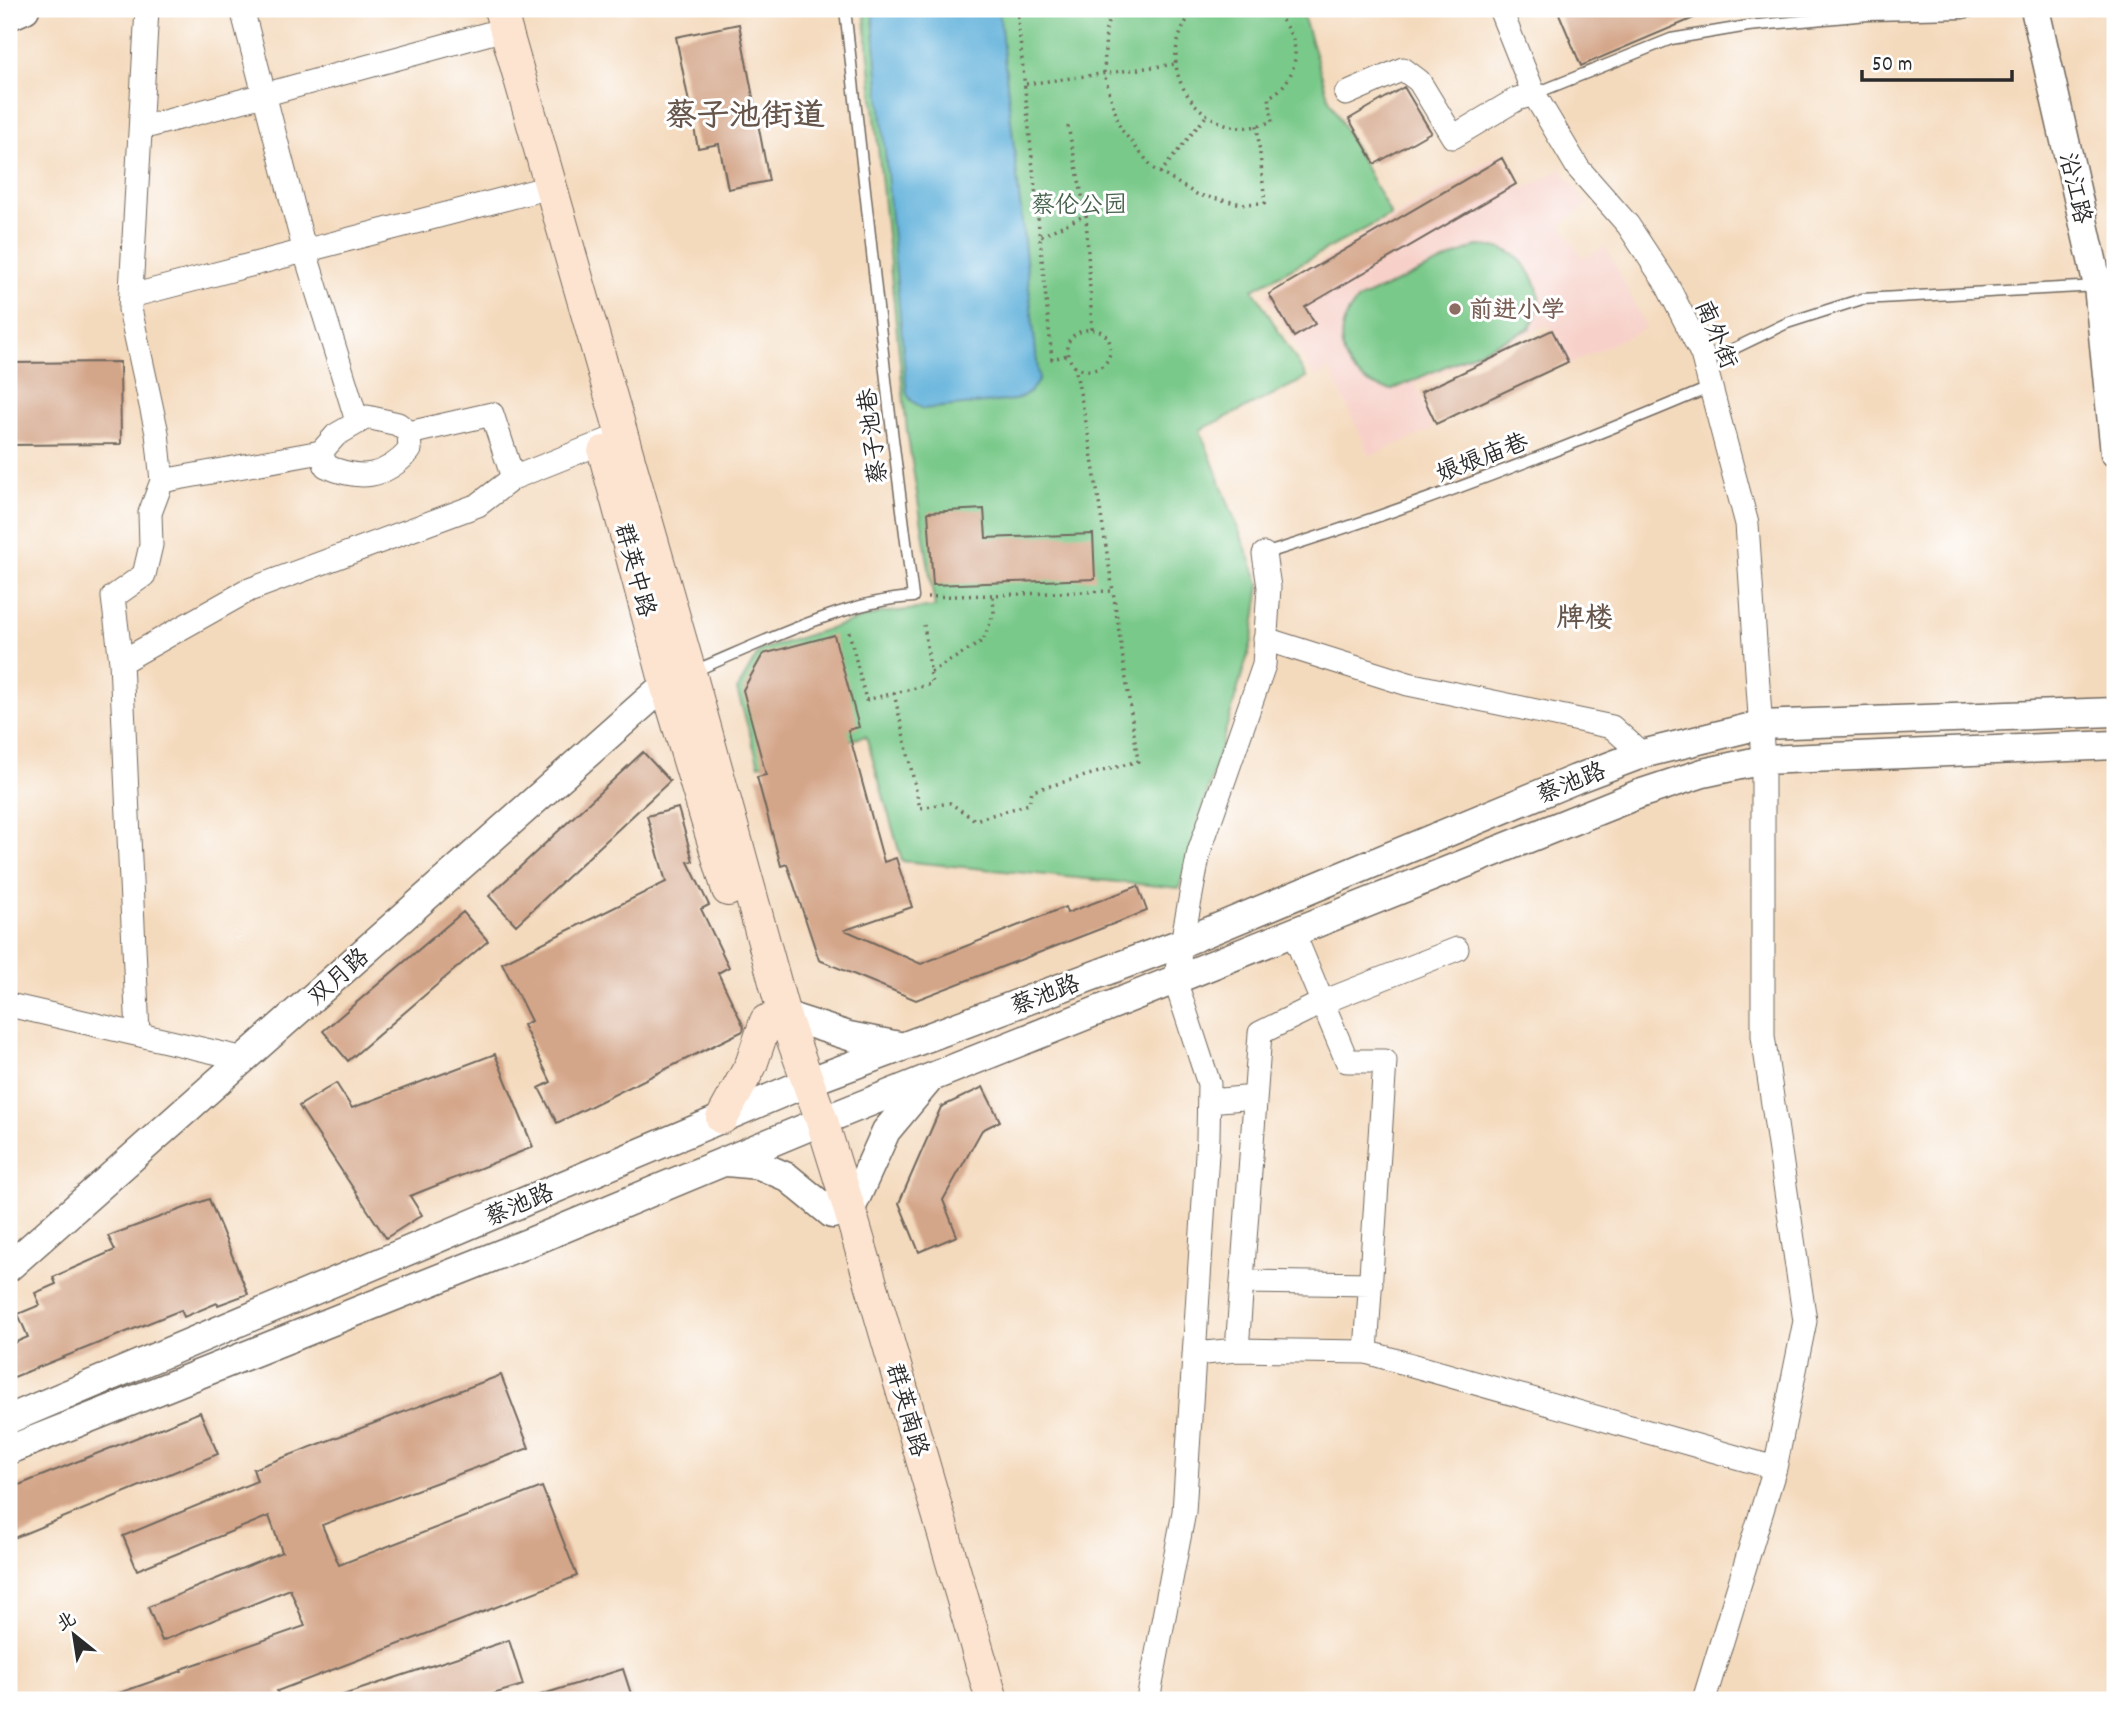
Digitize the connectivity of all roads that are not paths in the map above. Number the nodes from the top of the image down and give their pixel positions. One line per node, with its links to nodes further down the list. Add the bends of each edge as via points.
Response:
1 (26, 9): 9 (street)
2 (147, 9): 14 (street)
3 (242, 9): 13 (street)
4 (845, 9): 32 (lane, 蔡子池巷, via 913,597 858,607)
5 (1500, 9): 12 (street, 南外街)
6 (1981, 9): 12 (lane, via 1748,26 1671,39)
7 (2035, 9): 17 (street, 沿江路)
8 (2055, 9): 17 (street, 沿江路)
9 (9, 16)
10 (493, 20): 13 (street); 15 (main road, 群英中路)
11 (1346, 94): 12 (street, via 1403,69 1419,81 1453,137 1517,99)
12 (1534, 94): 20 (street, 南外街, via 1578,168 1628,225 1666,283)
13 (264, 95): 14 (street); 16 (street)
14 (142, 128): 18 (street)
15 (540, 189): 16 (street); 24 (main road, 群英中路)
16 (305, 252): 18 (street); 22 (street)
17 (2104, 286): 19 (street, 沿江路); 20 (lane, via 1862,299 1787,323); 26 (street, 沿江路)
18 (131, 296): 28 (street)
19 (2115, 334)
20 (1704, 363): 21 (street, 南外街)
21 (1711, 387): 29 (lane, 娘娘庙巷, via 1475,483); 34 (street, 南外街, via 1747,524)
22 (357, 421): 23 (street, via 367,417 385,421); 25 (street)
23 (409, 433): 25 (street, via 410,450 397,465 371,476 345,474 326,466); 27 (street, via 492,414)
24 (611, 439): 27 (street); 32 (main road, 群英中路)
25 (321, 452): 28 (street)
26 (2115, 453)
27 (513, 478): 31 (street, via 478,505 249,590)
28 (162, 481): 31 (street, via 149,513 150,545 144,575 113,597)
29 (1264, 554): 30 (street, via 1269,587)
30 (1265, 639): 36 (street, via 1408,684 1612,727); 39 (street, via 1264,665 1199,852)
31 (121, 662): 45 (street)
32 (678, 678): 44 (main road, 群英中路); 47 (street, 双月路)
33 (2115, 712): 34 (street, 蔡池路)
34 (1760, 725): 36 (street, 蔡池路); 37 (street, 南外街)
35 (2115, 745): 37 (street, 蔡池路)
36 (1642, 754): 39 (street, 蔡池路)
37 (1763, 760): 38 (street, 蔡池路, via 1639,794); 64 (street, 南外街, via 1763,1036 1805,1321)
38 (1293, 932): 41 (street, 蔡池路); 42 (street)
39 (1181, 943): 41 (street); 46 (street, 蔡池路)
40 (1457, 949): 42 (street)
41 (1175, 980): 48 (street, 蔡池路); 51 (street, via 1209,1084)
42 (1323, 1002): 50 (street, via 1260,1033); 58 (street, via 1347,1060 1385,1061)
43 (9, 1004): 45 (street)
44 (775, 1018): 46 (street); 49 (main road, 群英中路); 52 (main road)
45 (138, 1034): 47 (street)
46 (906, 1046): 49 (street, 蔡池路)
47 (245, 1059): 56 (street, 双月路)
48 (930, 1078): 53 (street, 蔡池路); 55 (street, via 886,1131)
49 (800, 1086): 52 (street, 蔡池路); 53 (main road, 群英中路)
50 (1255, 1097): 51 (street); 57 (street)
51 (1209, 1101): 61 (street)
52 (722, 1118): 62 (street, 蔡池路)
53 (813, 1125): 54 (street, 蔡池路); 55 (main road, 群英南路)
54 (724, 1161): 55 (street, via 759,1165 787,1177); 63 (street, 蔡池路)
55 (841, 1212): 65 (main road, 群英南路); 66 (main road, 群英南路)
56 (9, 1267)
57 (1242, 1282): 58 (street); 59 (street)
58 (1371, 1284): 60 (street)
59 (1237, 1350): 60 (street); 61 (street)
60 (1366, 1352): 64 (street)
61 (1194, 1354): 67 (street, via 1184,1512)
62 (9, 1419)
63 (9, 1450)
64 (1775, 1468): 68 (street, 南外街)
65 (971, 1700)
66 (992, 1700)
67 (1148, 1700)
68 (1704, 1700)

